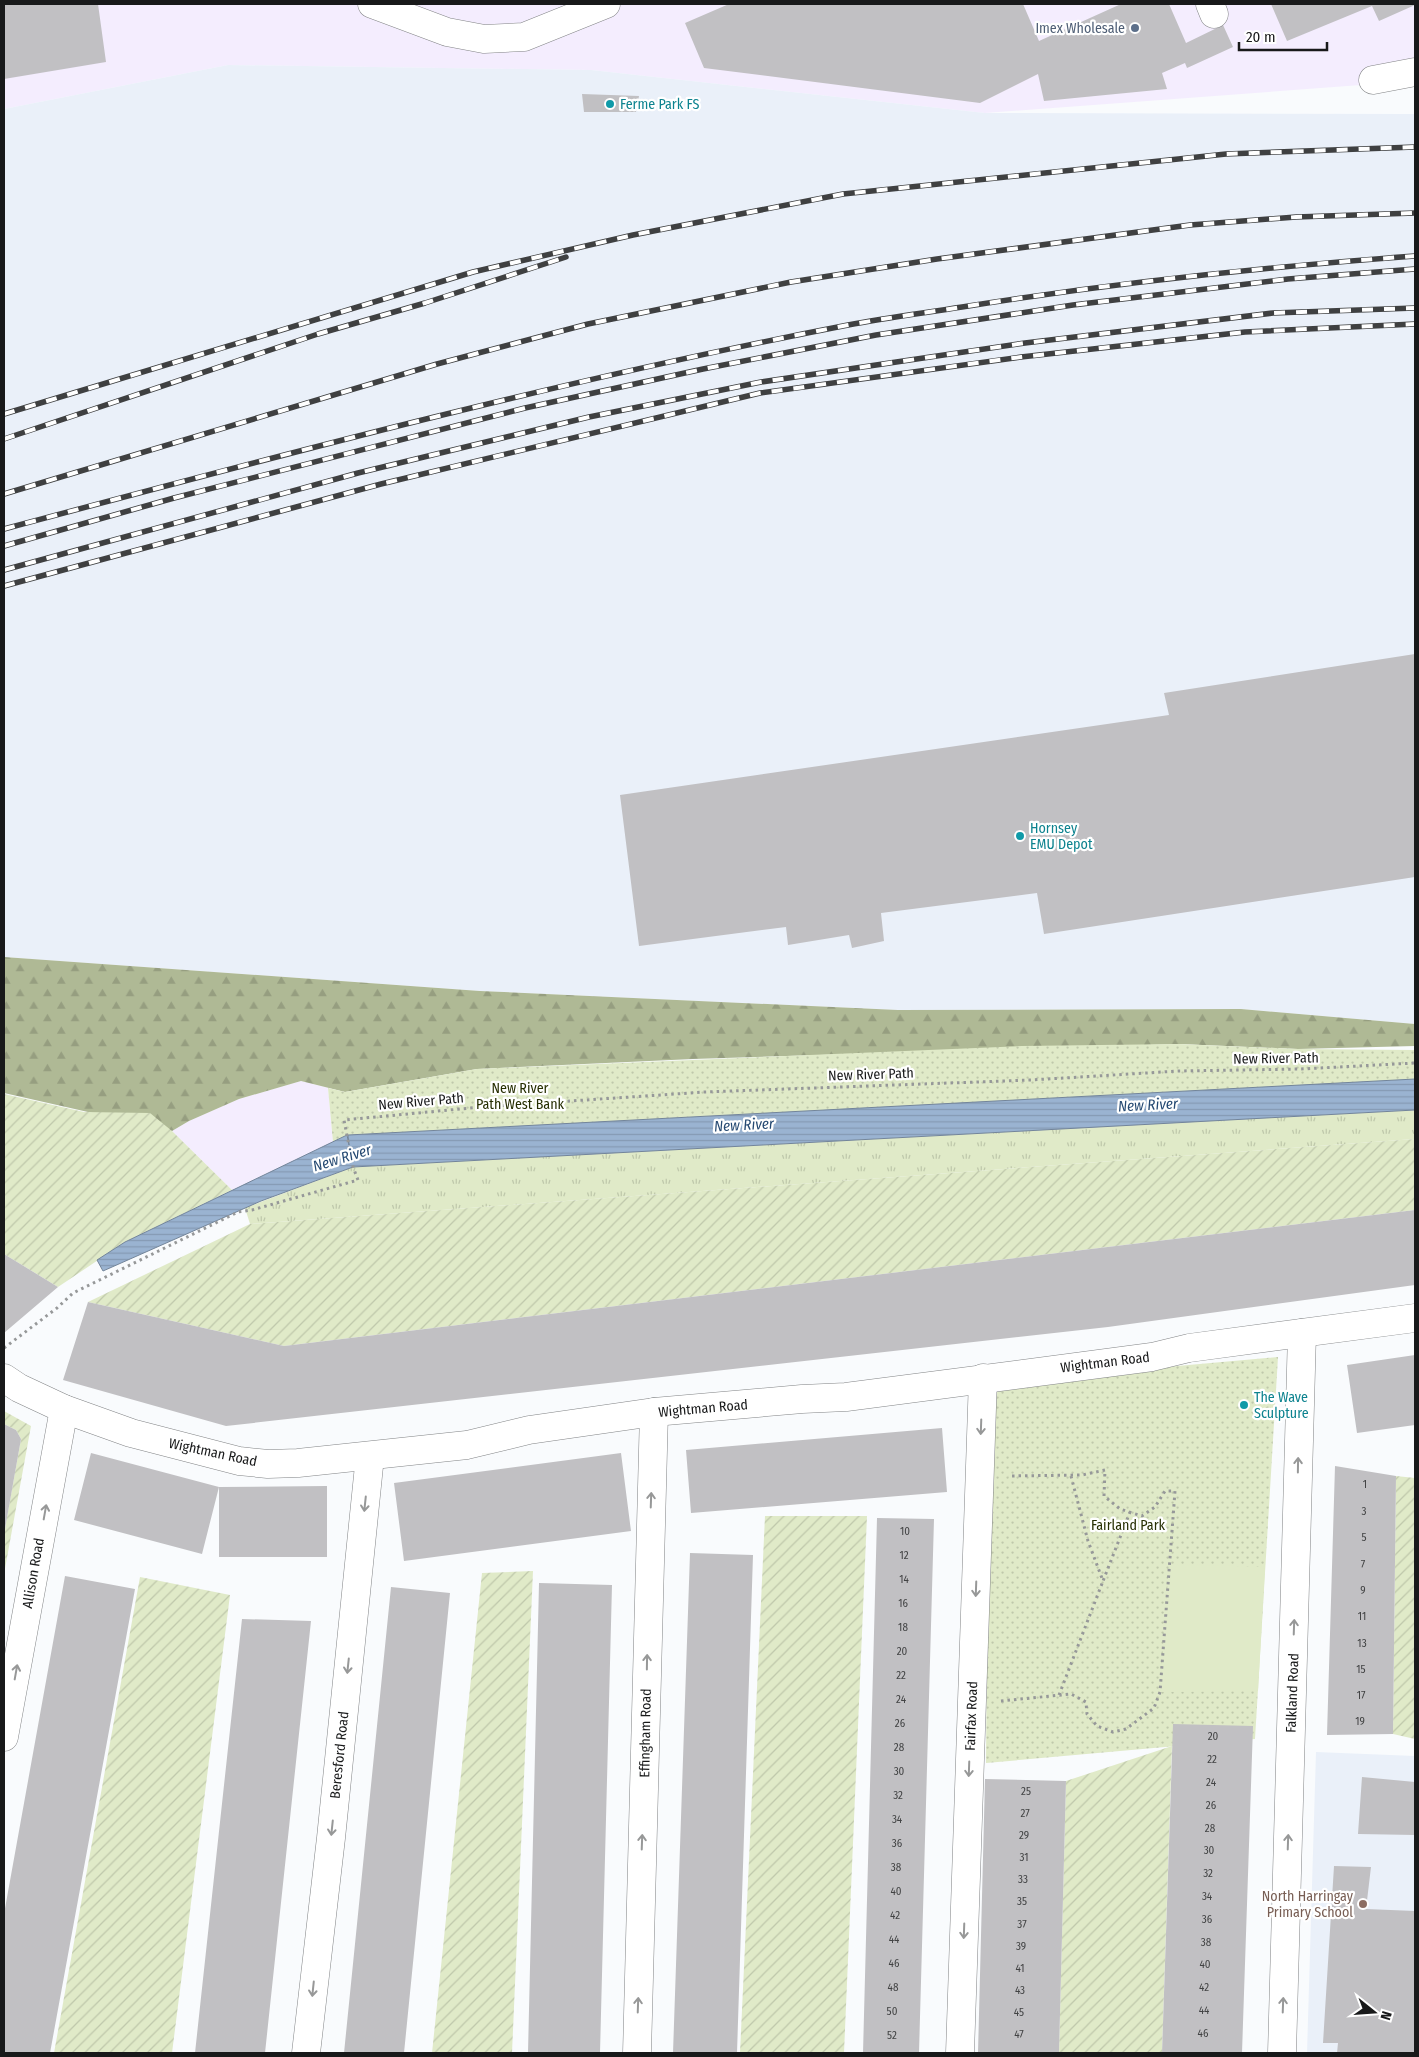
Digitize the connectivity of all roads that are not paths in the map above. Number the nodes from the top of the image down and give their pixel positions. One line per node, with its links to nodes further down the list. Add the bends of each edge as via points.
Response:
1 (372, 4): 4 (street)
2 (437, 4): 4 (street)
3 (606, 4): 4 (street, via 524,37 484,39)
4 (447, 32)
5 (1415, 72): 6 (street)
6 (1373, 80)
7 (1415, 1318): 8 (street, Wightman Road)
8 (1302, 1333): 10 (street, Wightman Road, via 1188,1348 1152,1357); 18 (street, Falkland Road, one-way to 8)
9 (4, 1378): 11 (street, Wightman Road)
10 (983, 1378): 12 (street, Wightman Road, via 846,1397); 17 (street, Fairfax Road, one-way to 17)
11 (64, 1409): 13 (street, Wightman Road, via 131,1433 239,1461 298,1463); 14 (street, Allison Road, one-way to 11)
12 (654, 1412): 13 (street, Wightman Road, via 528,1430 467,1445); 16 (street, Effingham Road, one-way to 12)
13 (370, 1456): 15 (street, Beresford Road, one-way to 15)
14 (4, 1737)
15 (306, 2053)
16 (637, 2053)
17 (960, 2053)
18 (1282, 2053)

